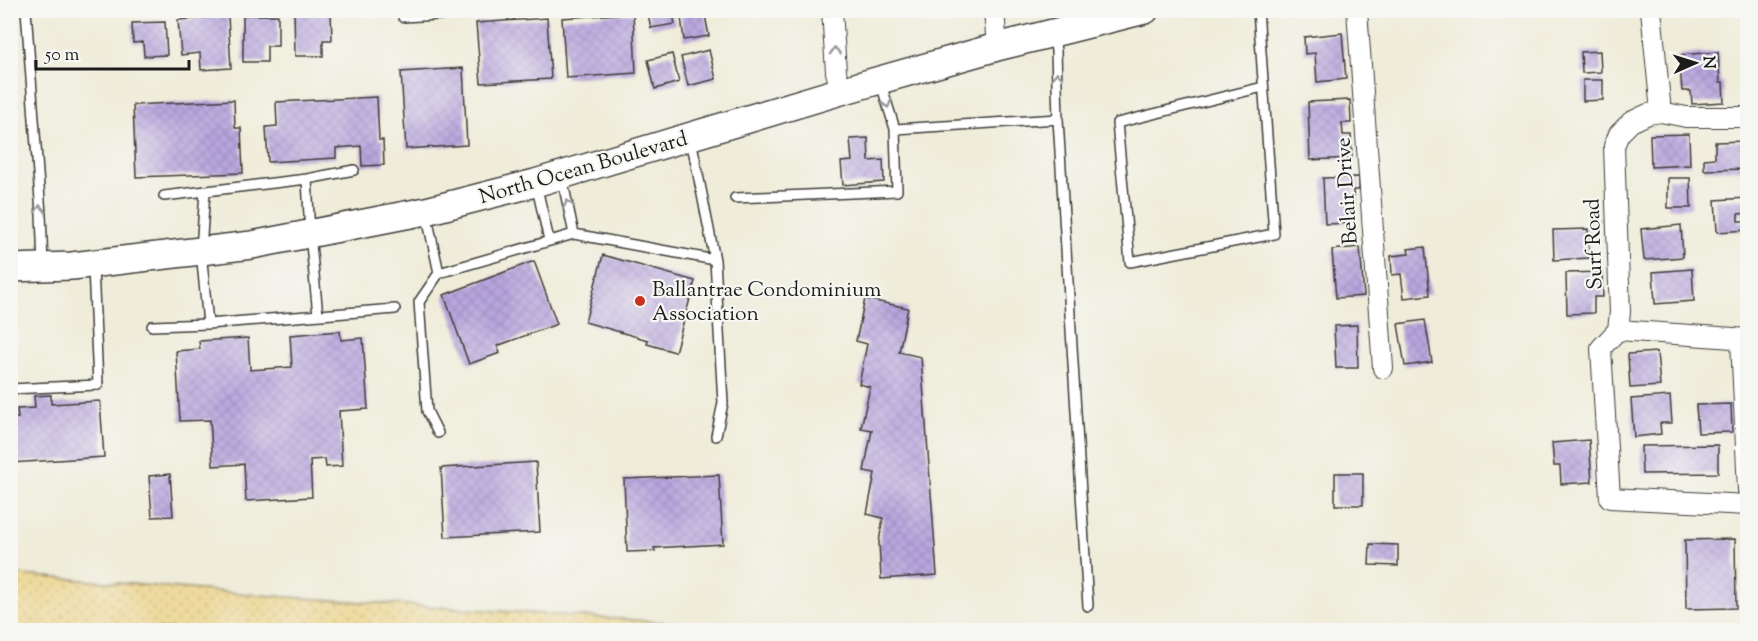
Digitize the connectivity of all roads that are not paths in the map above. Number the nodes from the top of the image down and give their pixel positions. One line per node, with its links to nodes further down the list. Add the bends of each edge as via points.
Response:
1 (26, 10): 34 (lane, one-way to 1)
2 (402, 10): 3 (lane, via 403,17 455,14)
3 (454, 10)
4 (832, 10): 14 (street, one-way to 4)
5 (994, 10): 11 (street)
6 (1145, 10): 10 (main road, North Ocean Boulevard)
7 (1257, 10): 13 (lane)
8 (1357, 10): 43 (street, Belair Drive)
9 (1651, 10): 15 (street)
10 (1053, 33): 11 (main road, North Ocean Boulevard); 17 (lane, one-way to 10)
11 (997, 47): 12 (main road, North Ocean Boulevard)
12 (880, 80): 14 (main road, North Ocean Boulevard); 18 (lane, one-way to 18)
13 (1263, 87): 13 (lane, via 1274,234 1130,262 1117,123)
14 (841, 91): 19 (main road, North Ocean Boulevard)
15 (1661, 112): 16 (street, via 1686,117); 41 (street, Surf Road, via 1631,122 1614,146)
16 (1748, 117)
17 (1058, 119): 18 (lane); 49 (lane)
18 (895, 129): 26 (lane, via 897,191)
19 (690, 136): 21 (main road, North Ocean Boulevard); 32 (lane)
20 (354, 170): 22 (lane)
21 (562, 175): 23 (main road, North Ocean Boulevard); 29 (lane, one-way to 21)
22 (307, 179): 24 (lane); 28 (lane)
23 (535, 183): 27 (main road, North Ocean Boulevard); 30 (lane)
24 (205, 191): 25 (lane); 31 (lane)
25 (164, 196)
26 (735, 198)
27 (426, 211): 28 (main road, North Ocean Boulevard); 36 (lane)
28 (310, 234): 31 (main road, North Ocean Boulevard); 38 (lane)
29 (574, 234): 30 (lane); 32 (lane)
30 (549, 240): 36 (lane)
31 (201, 251): 33 (main road, North Ocean Boulevard); 39 (lane)
32 (715, 260): 46 (lane, via 723,403)
33 (93, 264): 34 (main road, North Ocean Boulevard); 44 (lane, via 98,385)
34 (43, 267): 35 (main road, North Ocean Boulevard)
35 (10, 268)
36 (439, 273): 45 (lane, via 419,302 427,411)
37 (395, 309): 38 (lane)
38 (318, 315): 39 (lane)
39 (208, 324): 40 (lane)
40 (152, 326)
41 (1618, 330): 42 (street); 48 (street, via 1601,348 1608,497)
42 (1744, 339): 47 (street)
43 (1383, 368)
44 (10, 389)
45 (438, 433)
46 (716, 436)
47 (1748, 490)
48 (1748, 505)
49 (1088, 606)

